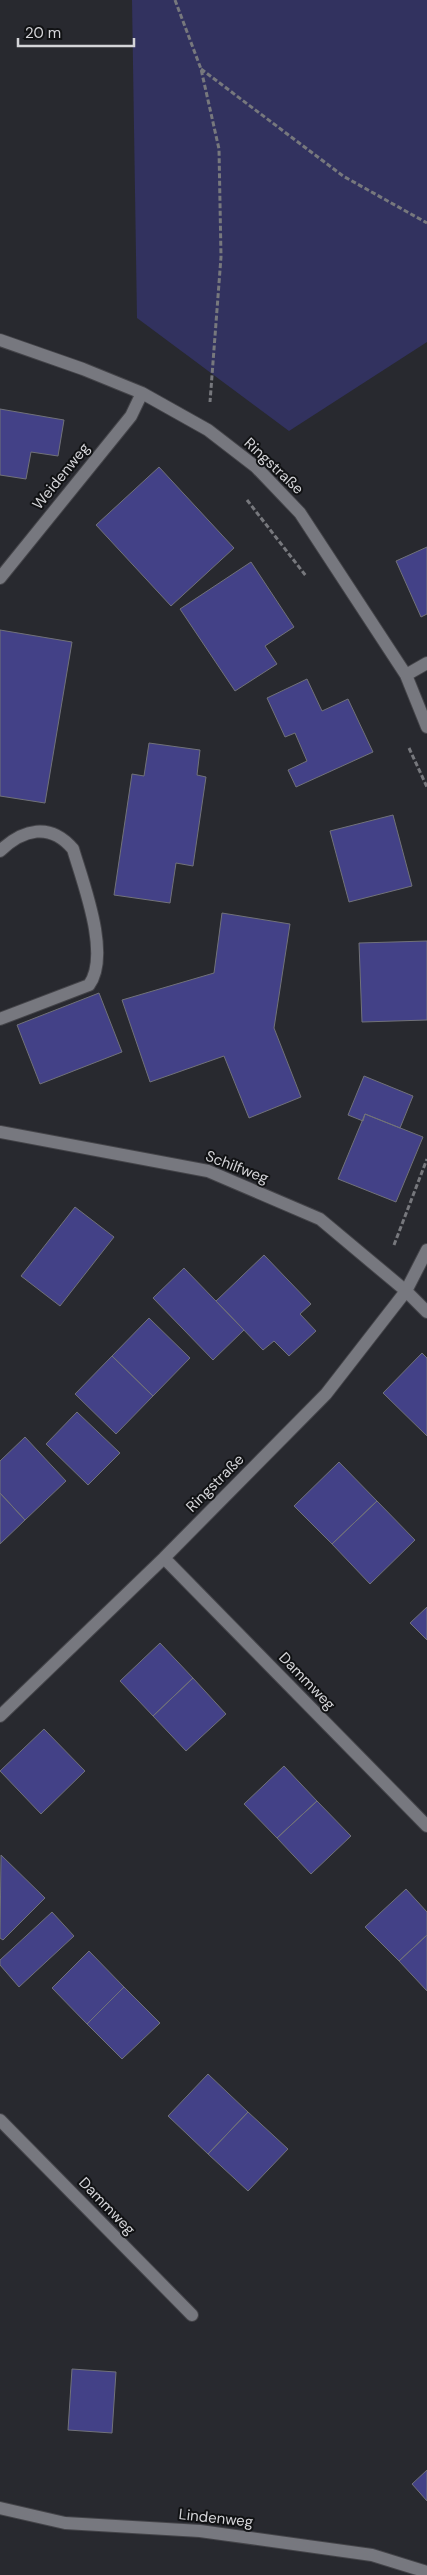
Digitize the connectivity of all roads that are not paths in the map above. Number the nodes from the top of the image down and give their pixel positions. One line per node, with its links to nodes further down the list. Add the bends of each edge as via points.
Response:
1 (0, 340): 2 (street, Ringstraße)
2 (142, 392): 3 (street, Weidenweg, via 131,416); 5 (street, Ringstraße, via 208,430 256,467 300,513)
3 (0, 578)
4 (427, 663): 5 (street)
5 (406, 674): 6 (street, Ringstraße)
6 (427, 727)
7 (0, 851): 8 (street, via 14,837 32,832 48,832 64,839 73,849 95,930 97,952 97,971 89,985)
8 (0, 1018)
9 (0, 1132): 11 (street, Schilfweg, via 208,1171 320,1219)
10 (427, 1250): 11 (street, Ringstraße)
11 (406, 1291): 12 (street, Schilfweg); 13 (street, Ringstraße, via 326,1394)
12 (427, 1312)
13 (164, 1558): 14 (street, Ringstraße); 15 (street, Dammweg)
14 (0, 1716)
15 (427, 1826)
16 (0, 2120): 17 (street, Dammweg)
17 (192, 2315)
18 (0, 2508): 19 (street, Lindenweg, via 64,2523 200,2531 372,2555)
19 (427, 2572)

